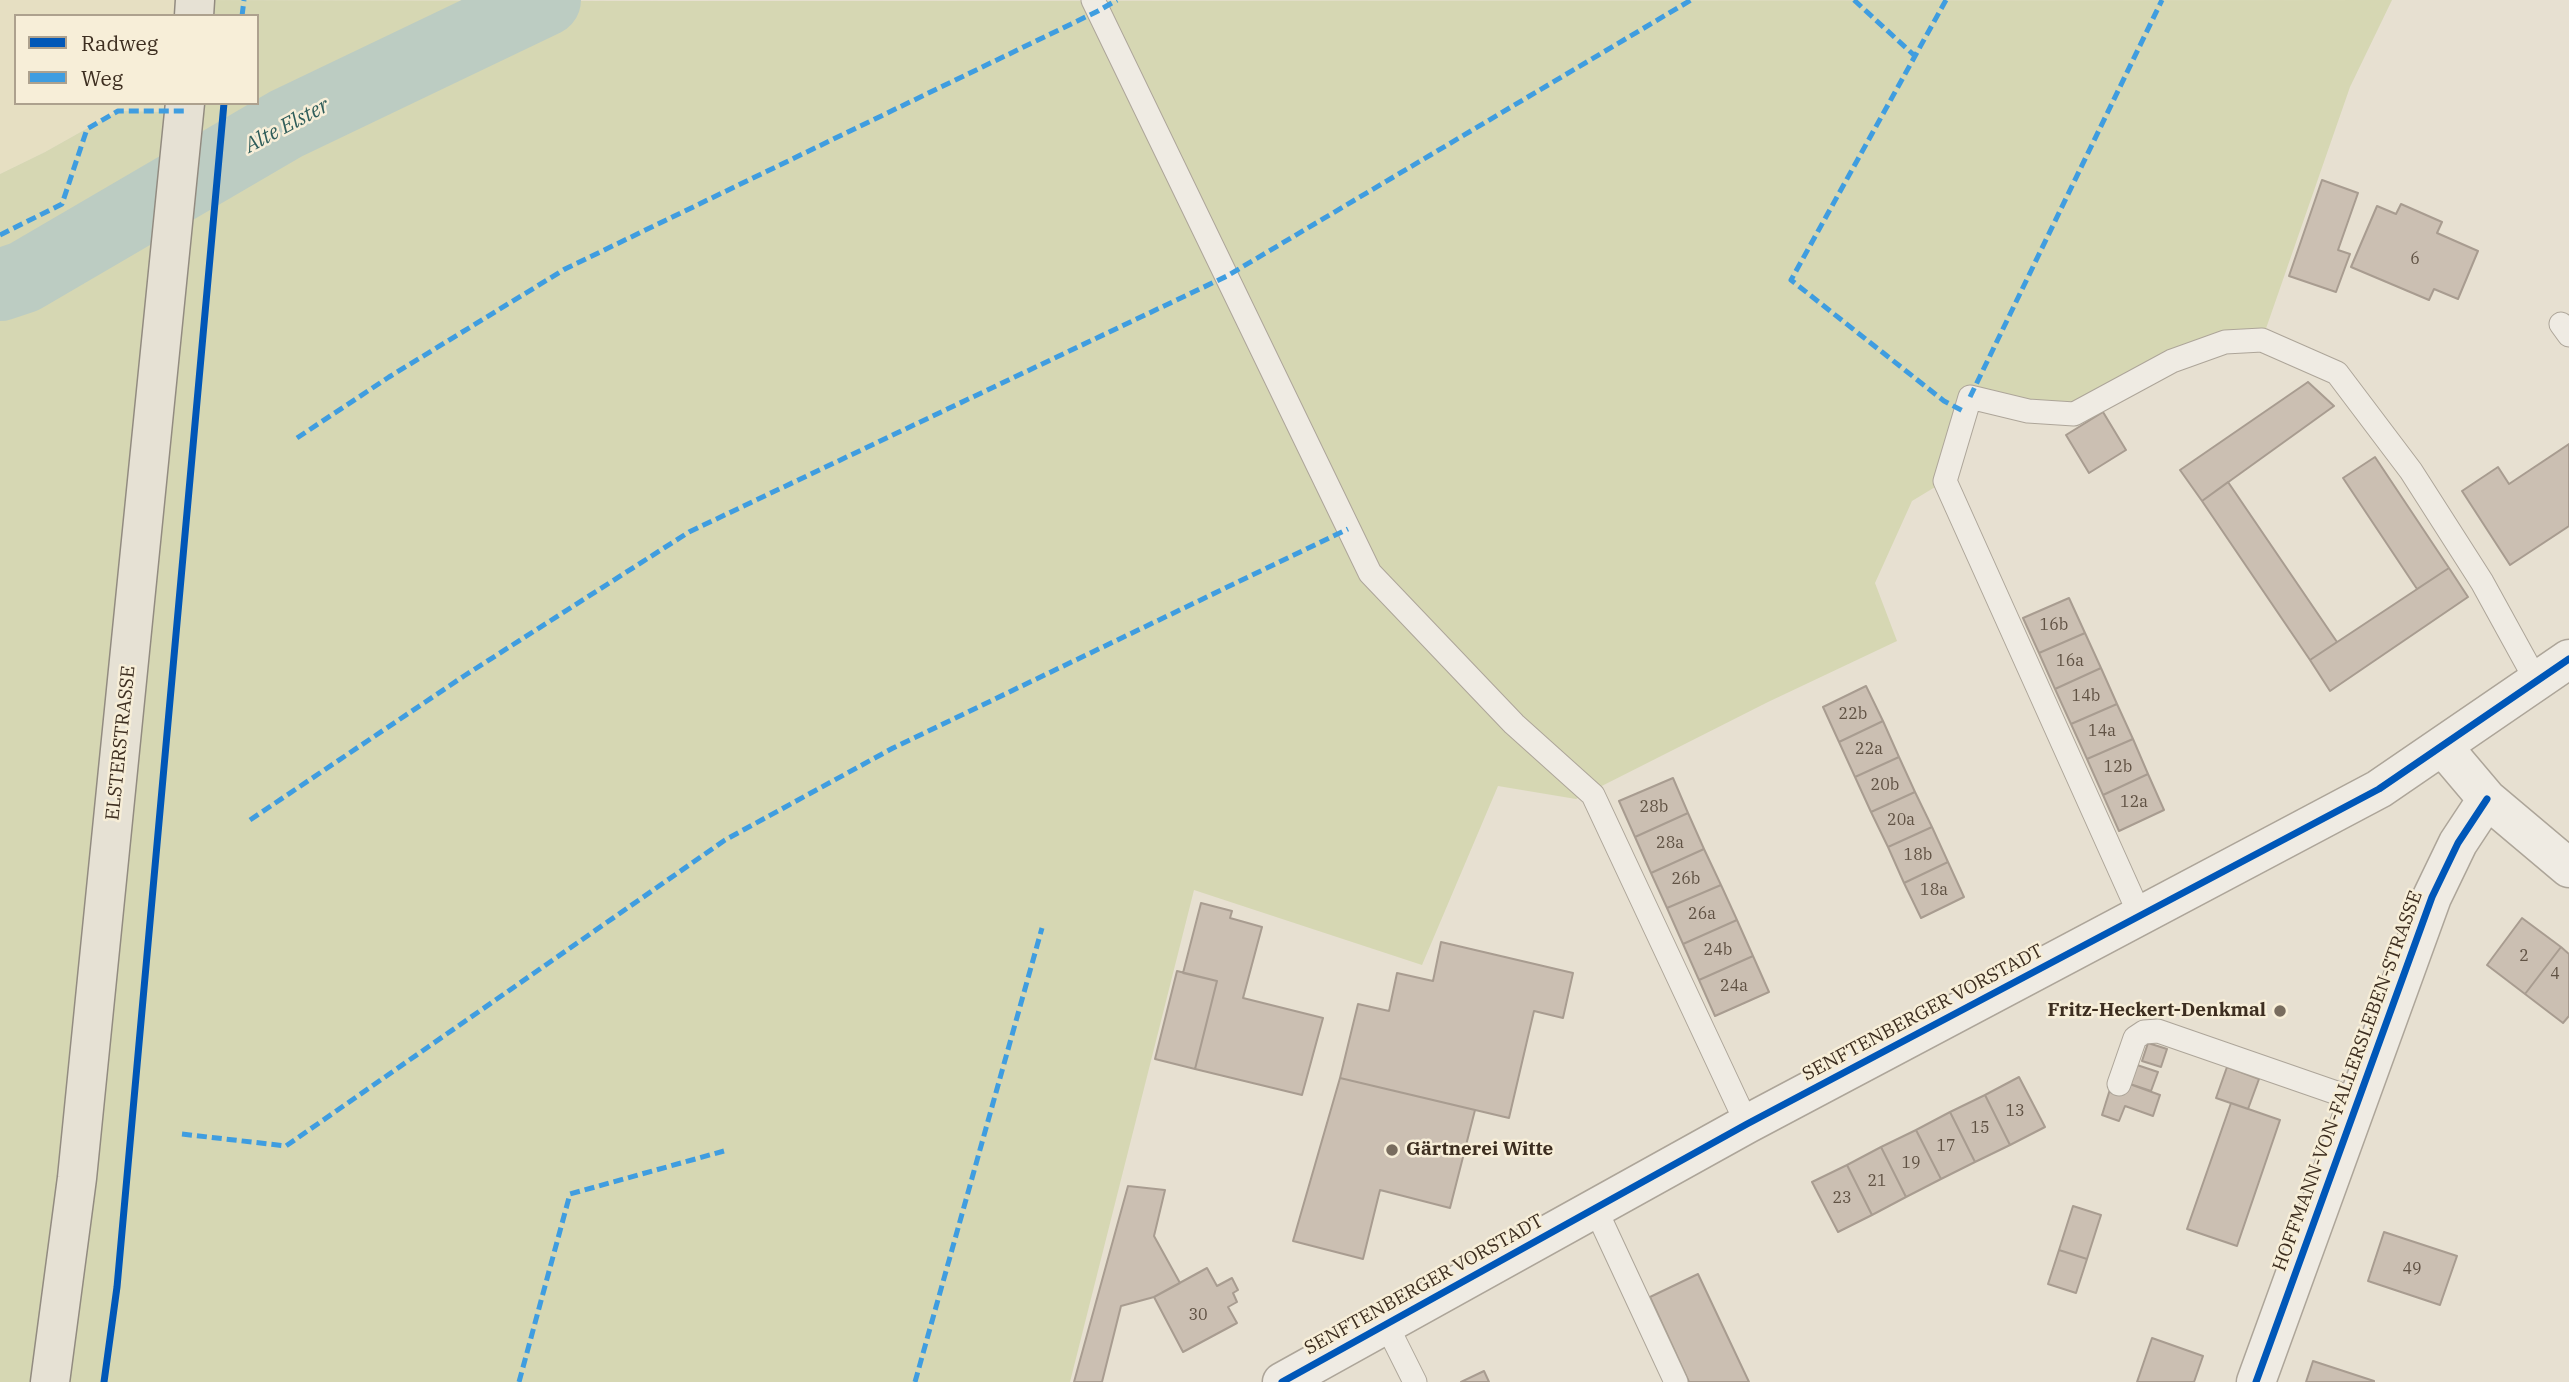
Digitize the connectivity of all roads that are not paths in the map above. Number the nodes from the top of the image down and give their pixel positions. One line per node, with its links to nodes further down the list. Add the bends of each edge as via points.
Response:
1 (1093, 0): 11 (lane, via 1370,573 1514,724 1593,795)
2 (185, 105): 14 (main road, ELSTERSTRASSE, via 77,1178)
3 (2569, 659): 4 (street, SENFTENBERGER VORSTADT)
4 (2537, 682): 5 (street, SENFTENBERGER VORSTADT); 8 (lane, via 2482,582 2418,482 2337,373 2262,340 2225,342 2172,361 2074,414 2028,411 1970,397 1945,481)
5 (2443, 747): 6 (street); 8 (street, SENFTENBERGER VORSTADT, via 2379,789)
6 (2487, 799): 7 (street); 10 (street, HOFFMANN-VON-FALLERSLEBEN-STRASSE, via 2458,843 2432,897)
7 (2569, 869)
8 (2140, 915): 11 (street, SENFTENBERGER VORSTADT)
9 (2119, 1084): 10 (lane, via 2135,1038 2158,1031)
10 (2357, 1100): 18 (street, HOFFMANN-VON-FALLERSLEBEN-STRASSE)
11 (1747, 1124): 12 (street, SENFTENBERGER VORSTADT)
12 (1595, 1208): 13 (street, SENFTENBERGER VORSTADT); 17 (lane)
13 (1386, 1324): 15 (street, SENFTENBERGER VORSTADT); 16 (lane)
14 (50, 1382)
15 (1282, 1382)
16 (1415, 1382)
17 (1676, 1382)
18 (2256, 1382)

